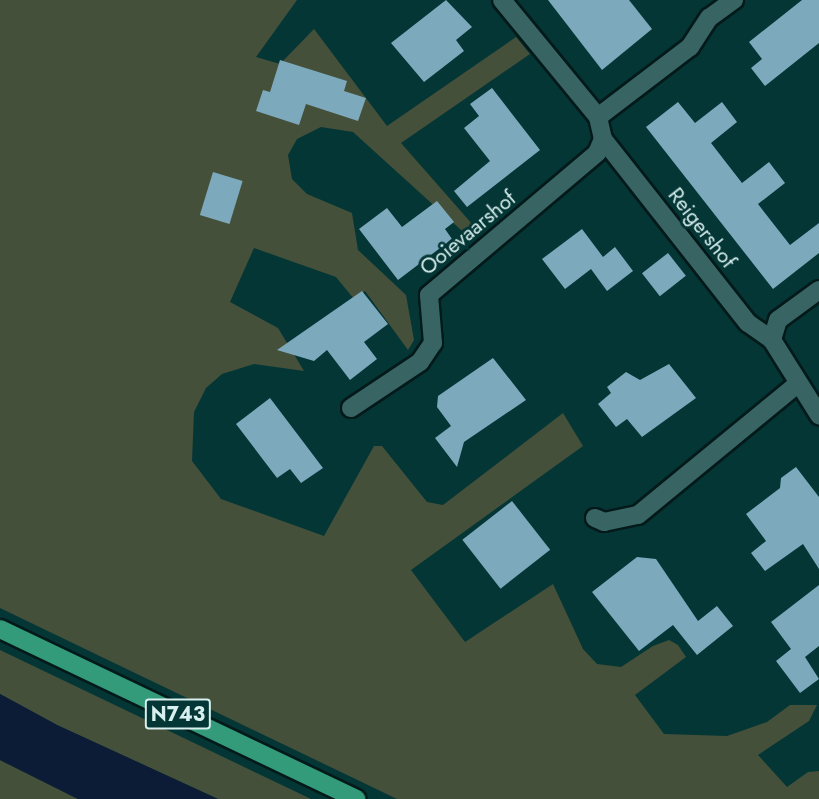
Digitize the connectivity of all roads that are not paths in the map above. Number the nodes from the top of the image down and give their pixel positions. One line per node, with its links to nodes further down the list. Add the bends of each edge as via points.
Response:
1 (502, 0): 3 (street)
2 (734, 0): 3 (street, via 709,18 690,47)
3 (598, 117): 4 (street)
4 (603, 139): 6 (street, Reigershof, via 748,323); 8 (street, Ooievaarshof, via 597,153 429,295 433,343 420,362)
5 (819, 290): 6 (street, via 778,320)
6 (772, 340): 7 (street, Reigershof)
7 (796, 385): 9 (street, Reigershof); 10 (street, via 638,515 604,522)
8 (351, 408)
9 (819, 415)
10 (595, 518)
11 (0, 628): 12 (main road, N743)
12 (356, 799)

